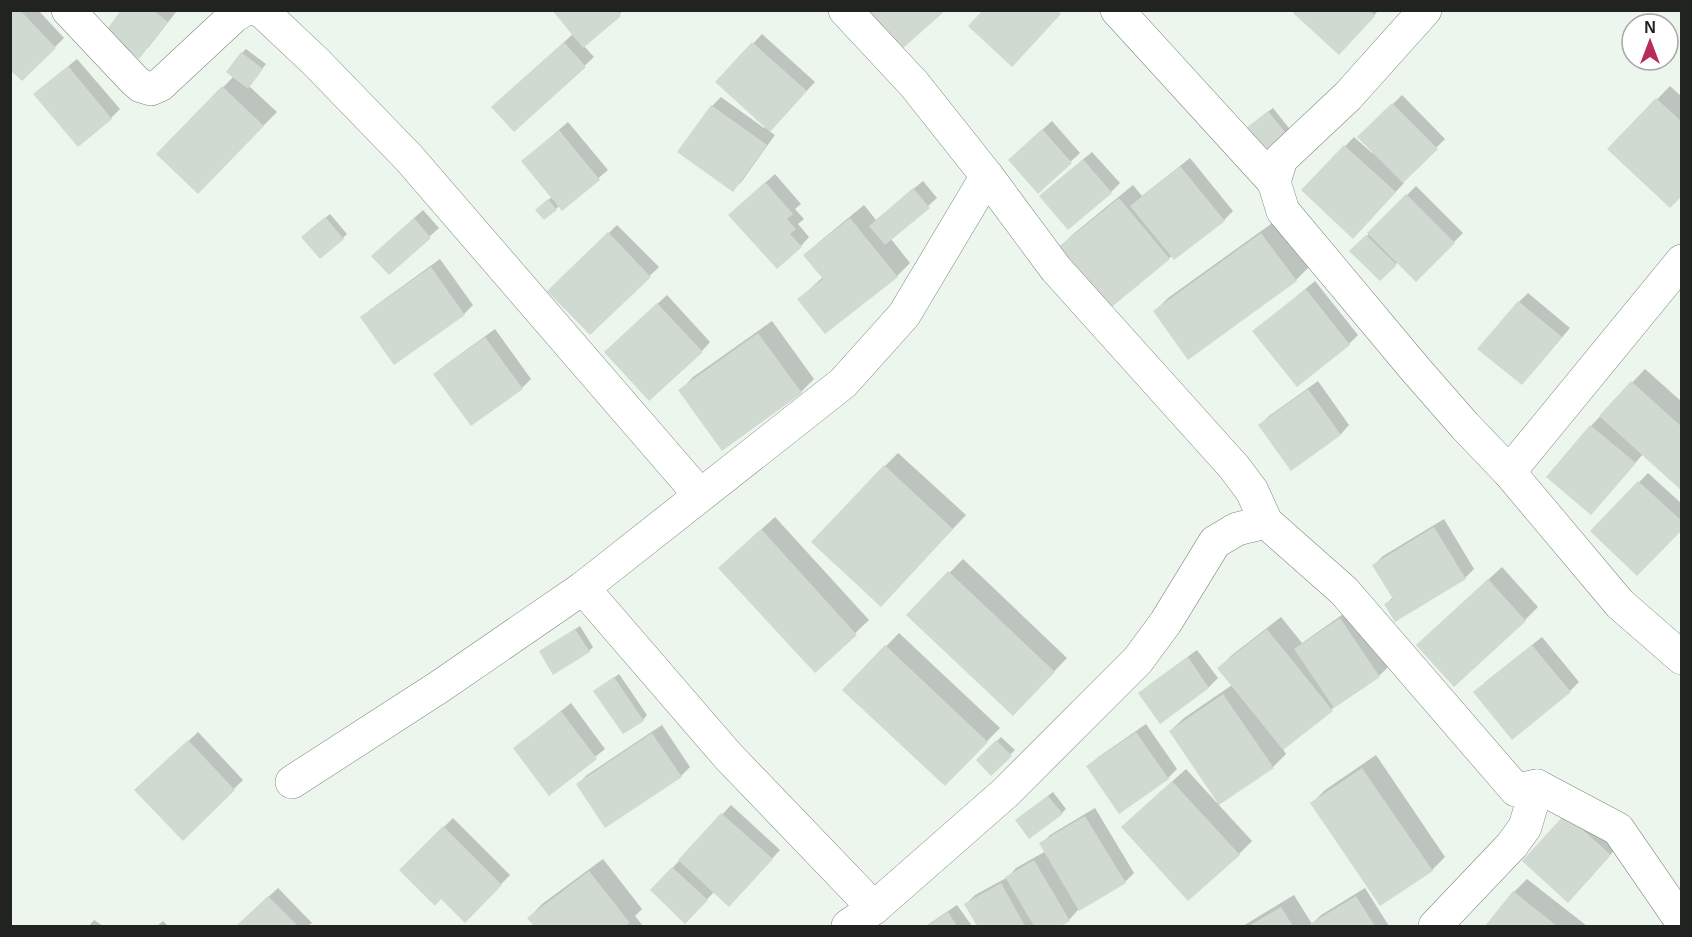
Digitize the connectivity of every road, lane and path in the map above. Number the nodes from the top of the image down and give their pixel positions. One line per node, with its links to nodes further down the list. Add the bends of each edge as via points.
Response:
1 (68, 10): 2 (street, via 134,80 151,89)
2 (244, 10)
3 (258, 10): 11 (street, via 316,62 409,158)
4 (845, 10): 7 (street, via 914,84)
5 (1117, 10): 8 (street)
6 (1425, 10): 8 (street, via 1348,96 1281,159)
7 (987, 176): 11 (street, via 904,315 843,383); 12 (street, via 1056,270 1234,467 1252,491)
8 (1274, 182): 10 (street, via 1283,211 1416,370)
9 (1682, 261): 10 (street)
10 (1509, 472): 14 (street, via 1620,604)
11 (700, 495): 13 (street)
12 (1266, 522): 16 (street, via 1344,591 1516,790); 17 (street, via 1237,528 1215,542 1138,660 1005,793)
13 (583, 588): 15 (street); 17 (street)
14 (1682, 658)
15 (292, 782)
16 (1537, 786): 18 (street, via 1618,829); 19 (street, via 1525,827 1512,845)
17 (861, 918)
18 (1682, 922)
19 (1435, 927)

